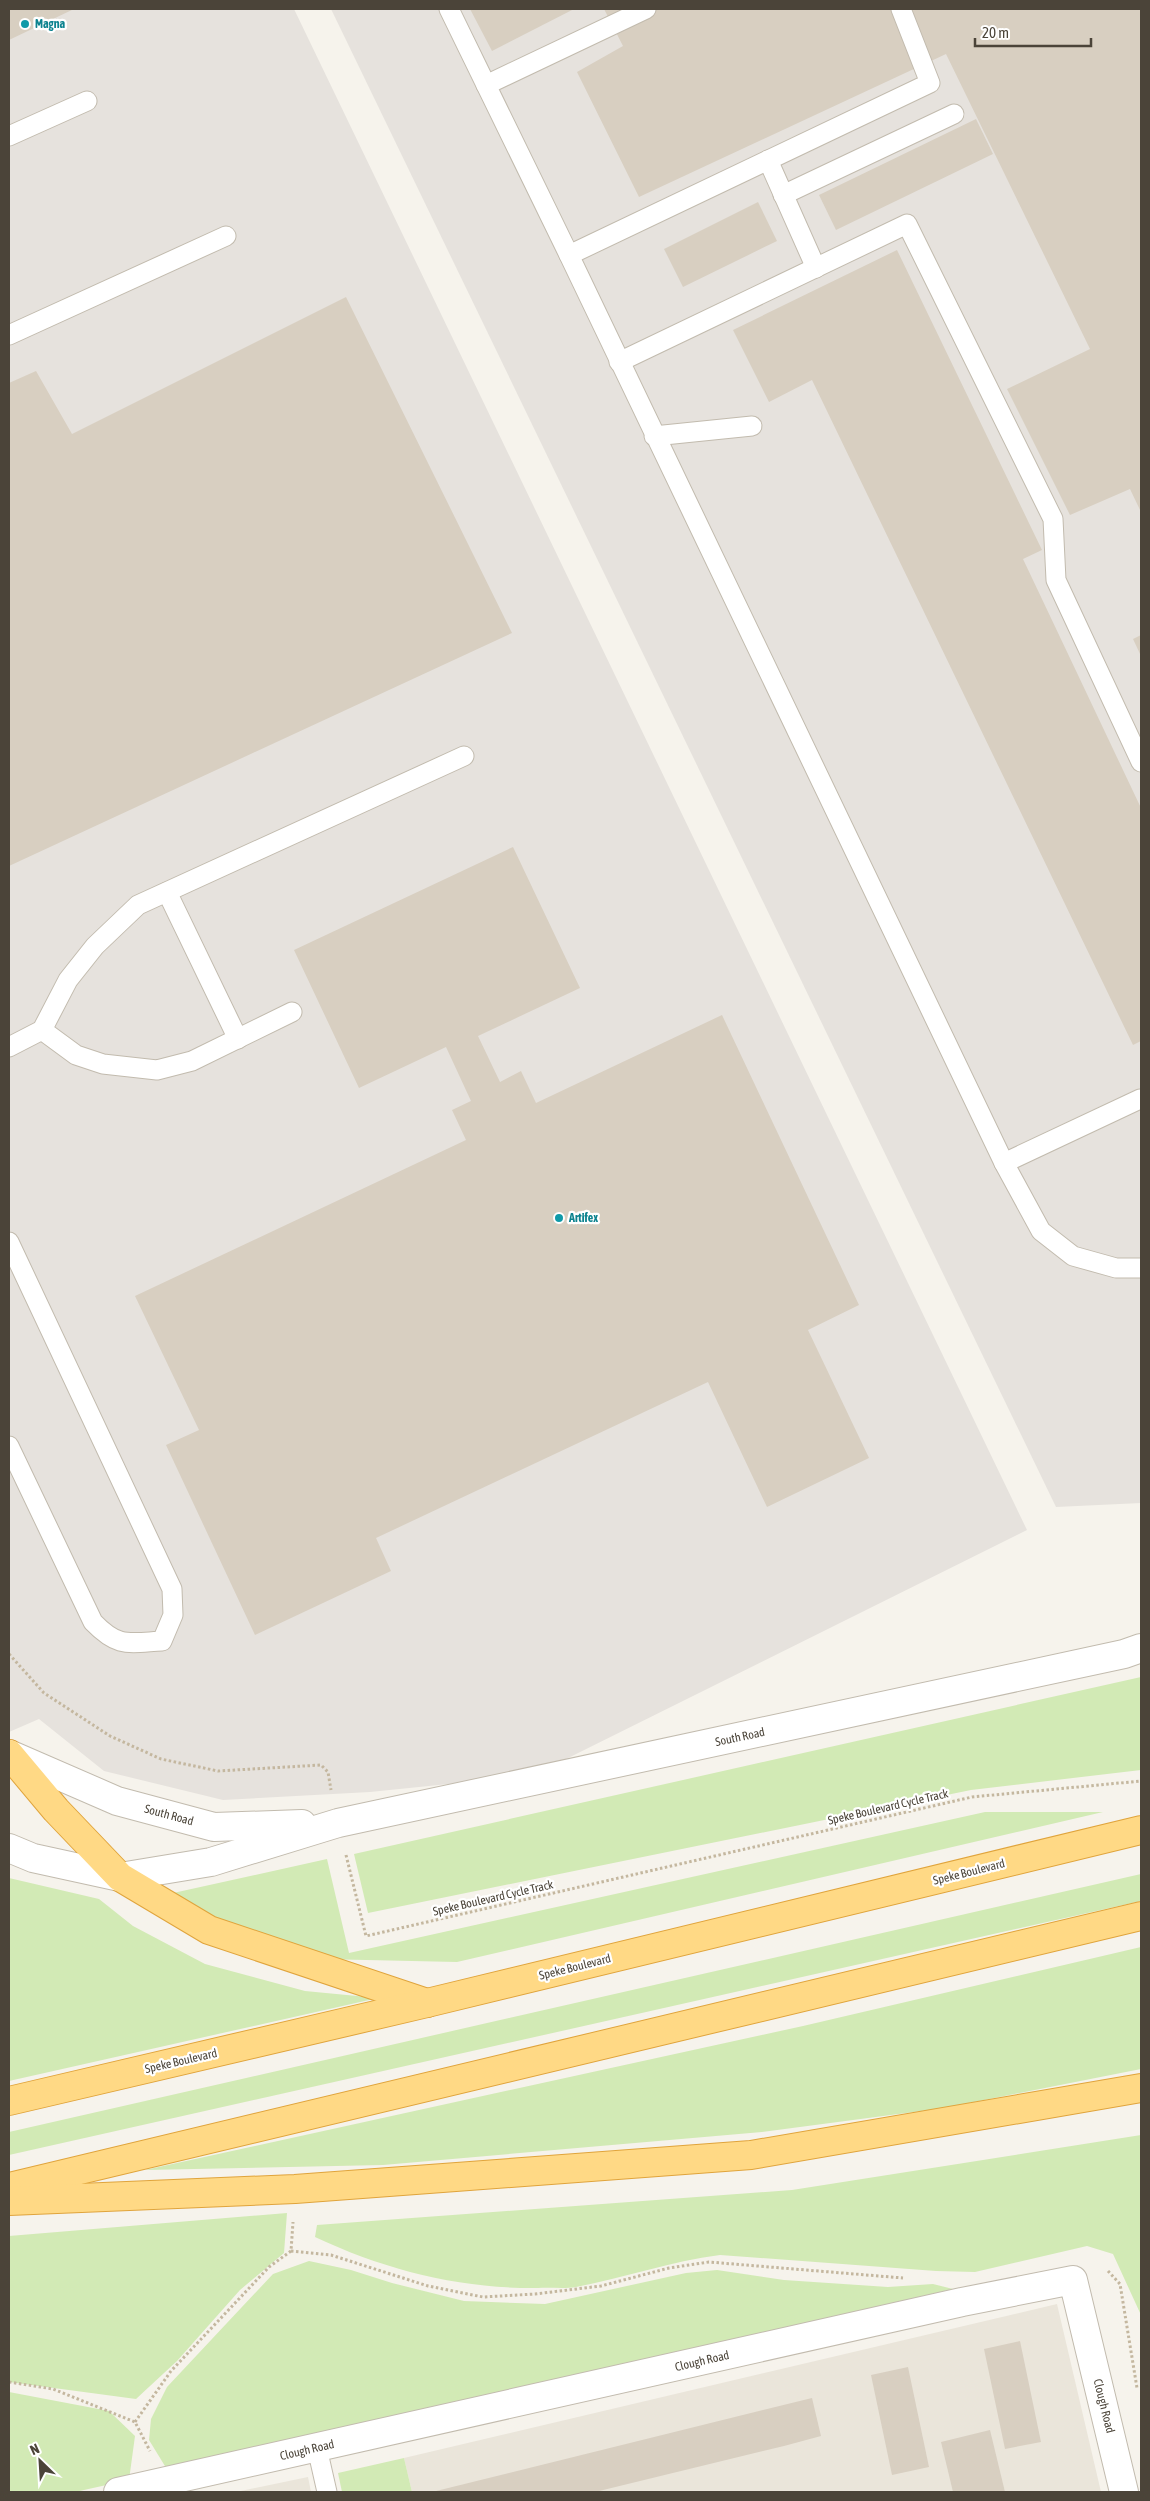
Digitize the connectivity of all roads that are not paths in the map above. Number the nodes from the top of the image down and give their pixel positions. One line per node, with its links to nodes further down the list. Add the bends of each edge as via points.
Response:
1 (449, 9): 4 (lane)
2 (646, 9): 4 (lane)
3 (901, 9): 8 (lane, via 930,84)
4 (486, 85): 11 (lane)
5 (87, 101): 7 (lane)
6 (954, 114): 9 (lane)
7 (9, 136)
8 (768, 160): 9 (lane); 11 (lane)
9 (784, 195): 12 (lane)
10 (226, 236): 13 (lane)
11 (569, 255): 14 (lane)
12 (816, 268): 14 (lane); 18 (lane, via 907,224 1053,518 1056,580)
13 (9, 335)
14 (619, 362): 16 (lane)
15 (752, 426): 16 (lane)
16 (654, 436): 25 (lane)
17 (464, 756): 19 (lane)
18 (1141, 762)
19 (168, 892): 21 (lane, via 138,905 94,946 68,980); 22 (lane)
20 (292, 1012): 22 (lane)
21 (42, 1030): 22 (lane, via 76,1055 103,1064 157,1070 192,1061); 23 (lane)
22 (238, 1039)
23 (9, 1047)
24 (1140, 1099): 25 (lane)
25 (1004, 1163): 27 (lane, via 1041,1231 1073,1256 1116,1268)
26 (9, 1242): 28 (lane, via 172,1589 172,1615 162,1641 131,1643 109,1638 93,1622)
27 (1141, 1268)
28 (9, 1446)
29 (1141, 1648): 31 (street, South Road)
30 (9, 1754): 31 (street, South Road, via 117,1801 214,1827); 34 (highway, via 56,1810)
31 (338, 1823): 34 (street, South Road, via 210,1862)
32 (1141, 1830): 36 (highway, Speke Boulevard)
33 (9, 1848): 34 (street, South Road, via 33,1858)
34 (120, 1877): 36 (highway, via 208,1930)
35 (1141, 1916): 39 (highway)
36 (427, 2003): 38 (highway, Speke Boulevard)
37 (1141, 2088): 40 (highway, via 751,2155 295,2189)
38 (9, 2101)
39 (9, 2187)
40 (9, 2201)
41 (317, 2448): 42 (street, Clough Road); 43 (lane); 44 (street, Clough Road, via 943,2306 1073,2280)
42 (118, 2492)
43 (327, 2492)
44 (1124, 2492)

